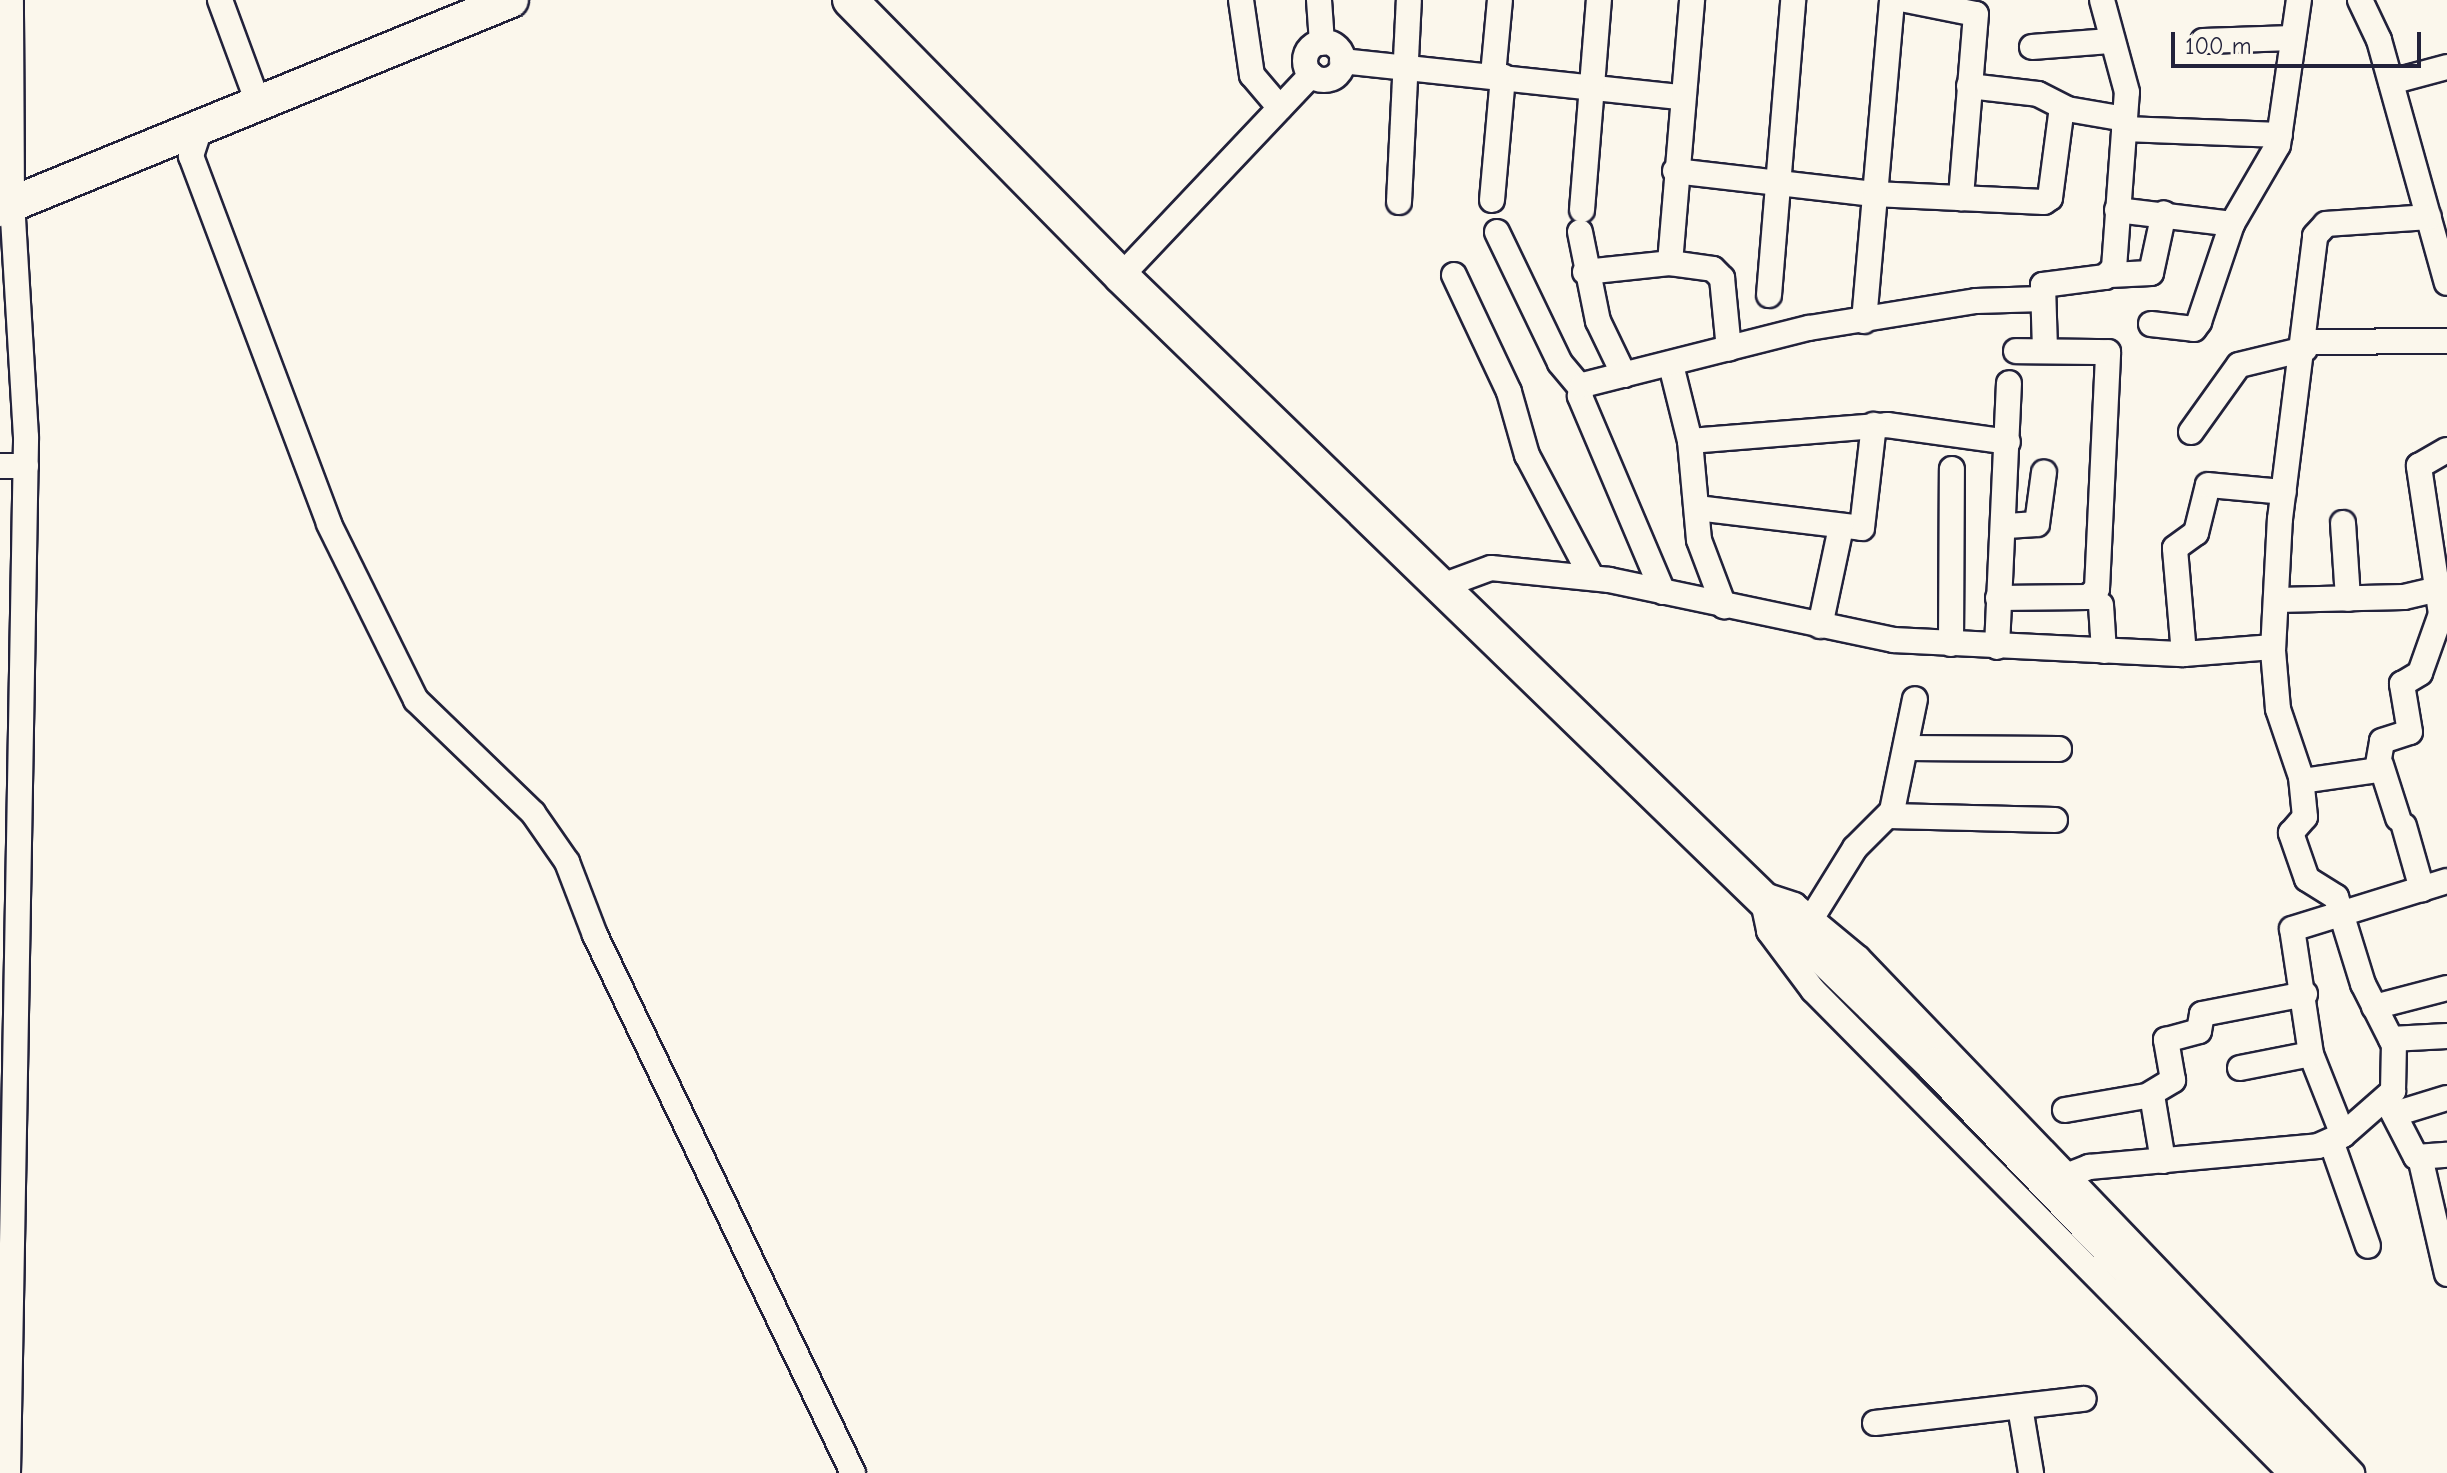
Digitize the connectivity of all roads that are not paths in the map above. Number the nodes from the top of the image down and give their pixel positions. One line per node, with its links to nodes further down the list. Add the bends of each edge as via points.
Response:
1 (11, 0): 46 (street)
2 (220, 0): 31 (street)
3 (511, 0): 31 (highway)
4 (1241, 0): 33 (street, via 1252,75)
5 (1319, 0): 20 (street)
6 (1409, 0): 23 (street)
7 (1500, 0): 26 (street)
8 (1599, 0): 29 (street)
9 (1692, 0): 30 (street)
10 (1793, 0): 39 (street)
11 (1892, 0): 41 (street)
12 (1906, 0): 28 (street, via 1973,9)
13 (2102, 0): 18 (street)
14 (2299, 0): 17 (street)
15 (2360, 0): 27 (street)
16 (857, 4): 55 (highway)
17 (2293, 38): 19 (street); 36 (street)
18 (2110, 41): 21 (street); 35 (street, via 2126,86)
19 (2203, 41)
20 (1322, 43): 22 (street, via 1339,50); 25 (street, via 1305,59)
21 (2032, 47)
22 (1342, 61): 23 (street); 25 (street, via 1329,79)
23 (1408, 67): 26 (street); 44 (street)
24 (2447, 67): 27 (street)
25 (1311, 75): 33 (street)
26 (1498, 76): 29 (street); 43 (street)
27 (2391, 82): 45 (street)
28 (1969, 86): 32 (street, via 2038,94); 42 (street)
29 (1591, 87): 30 (street); 52 (street, via 1581,221)
30 (1681, 97): 38 (street)
31 (257, 100): 34 (highway)
32 (2062, 107): 35 (street); 42 (street, via 2047,201)
33 (1280, 108): 55 (street)
34 (202, 122): 37 (highway); 40 (street, via 190,147)
35 (2124, 124): 36 (street); 47 (street)
36 (2280, 135): 49 (street)
37 (153, 143): 40 (street); 46 (highway)
38 (1675, 171): 39 (street); 51 (street)
39 (1773, 183): 41 (street); 57 (street)
40 (203, 187): 139 (street, via 329,524 416,700 533,813 567,862 595,935)
41 (1874, 194): 42 (street); 59 (street)
42 (1961, 198)
43 (1492, 200)
44 (1399, 202)
45 (2434, 205): 56 (street); 62 (street, via 2317,230)
46 (6, 206): 76 (street)
47 (2117, 210): 48 (street); 54 (street)
48 (2164, 213): 49 (street); 54 (street, via 2151,273)
49 (2232, 224): 60 (street, via 2197,327)
50 (1497, 232): 69 (street, via 1560,363)
51 (1670, 263): 52 (street); 63 (street, via 1718,272)
52 (1585, 272): 67 (street)
53 (1454, 275): 84 (street, via 1509,392 1527,455)
54 (2110, 275): 58 (street, via 2049,280)
55 (1121, 276): 85 (highway)
56 (2447, 283)
57 (1769, 295)
58 (2043, 299): 59 (street); 64 (street)
59 (1864, 321): 63 (street)
60 (2151, 324)
61 (2447, 341): 62 (street)
62 (2305, 346): 71 (street, via 2239,365); 79 (street)
63 (1729, 349): 66 (street)
64 (2045, 349): 65 (street); 88 (street, via 2108,352 2097,589 2088,597)
65 (2016, 351)
66 (1671, 365): 67 (street); 72 (street)
67 (1624, 375): 69 (street)
68 (2009, 383): 73 (street)
69 (1580, 387): 87 (street)
70 (1874, 425): 72 (street); 73 (street); 83 (street, via 1864,525)
71 (2191, 432)
72 (1690, 441): 80 (street)
73 (2008, 442): 82 (street)
74 (2447, 450): 86 (street, via 2419,466)
75 (0, 466): 76 (street)
76 (26, 466): 106 (street)
77 (1952, 469): 94 (street)
78 (2044, 472): 82 (street, via 2037,524)
79 (2284, 492): 90 (street); 98 (street, via 2208,485 2196,533 2175,548)
80 (1697, 508): 83 (street); 92 (street, via 1699,540)
81 (2343, 523): 89 (street)
82 (2007, 526): 88 (street)
83 (1841, 527): 93 (street)
84 (1592, 578): 85 (street, via 1491,568); 87 (street)
85 (1442, 586): 109 (highway)
86 (2443, 588): 89 (street); 102 (street, via 2436,634 2420,673 2401,687 2410,732 2382,741)
87 (1663, 592): 92 (street)
88 (1998, 598): 95 (street)
89 (2348, 599): 90 (street)
90 (2277, 600): 96 (street)
91 (2101, 605): 97 (street)
92 (1724, 606): 93 (street)
93 (1820, 626): 94 (street)
94 (1951, 644): 95 (street)
95 (1997, 647): 97 (street)
96 (2273, 647): 98 (street); 103 (street, via 2278,709)
97 (2104, 651): 98 (street)
98 (2184, 654)
99 (1915, 699): 100 (street)
100 (1907, 748): 101 (street); 104 (street)
101 (2059, 749)
102 (2381, 765): 103 (street); 108 (street)
103 (2302, 781): 110 (street, via 2305,817 2291,833 2304,875 2332,892)
104 (1889, 816): 105 (street); 111 (street, via 1855,848)
105 (2055, 820)
106 (10, 852): 119 (street)
107 (2447, 881): 108 (street)
108 (2422, 889): 110 (street)
109 (1761, 894): 111 (street); 137 (street, via 1769,931 1813,990); 141 (highway)
110 (2341, 912): 113 (street, via 2292,929); 114 (street)
111 (1811, 919): 128 (street, via 1858,958)
112 (2447, 988): 114 (street)
113 (2305, 994): 117 (street); 120 (street, via 2202,1014 2199,1031 2166,1040 2173,1080)
114 (2374, 1007): 116 (street)
115 (2447, 1036): 116 (street)
116 (2391, 1039): 122 (street, via 2397,1077)
117 (2311, 1054): 118 (street); 124 (street)
118 (2240, 1068)
119 (7, 1079): 130 (street)
120 (2150, 1094): 123 (street); 127 (street)
121 (2447, 1098): 122 (street)
122 (2392, 1106): 124 (street); 126 (street)
123 (2065, 1110)
124 (2337, 1138): 127 (street); 129 (street)
125 (2447, 1155): 126 (street)
126 (2420, 1157): 131 (street)
127 (2163, 1161): 128 (street)
128 (2069, 1175): 142 (street)
129 (2368, 1246)
130 (6, 1272): 132 (street)
131 (2447, 1274)
132 (5, 1354): 136 (street)
133 (2084, 1399): 134 (street)
134 (2020, 1407): 135 (street); 140 (street)
135 (1875, 1423)
136 (4, 1448): 138 (street)
137 (2281, 1471)
138 (8, 1473)
139 (853, 1473)
140 (2031, 1473)
141 (2324, 1473)
142 (2352, 1473)

